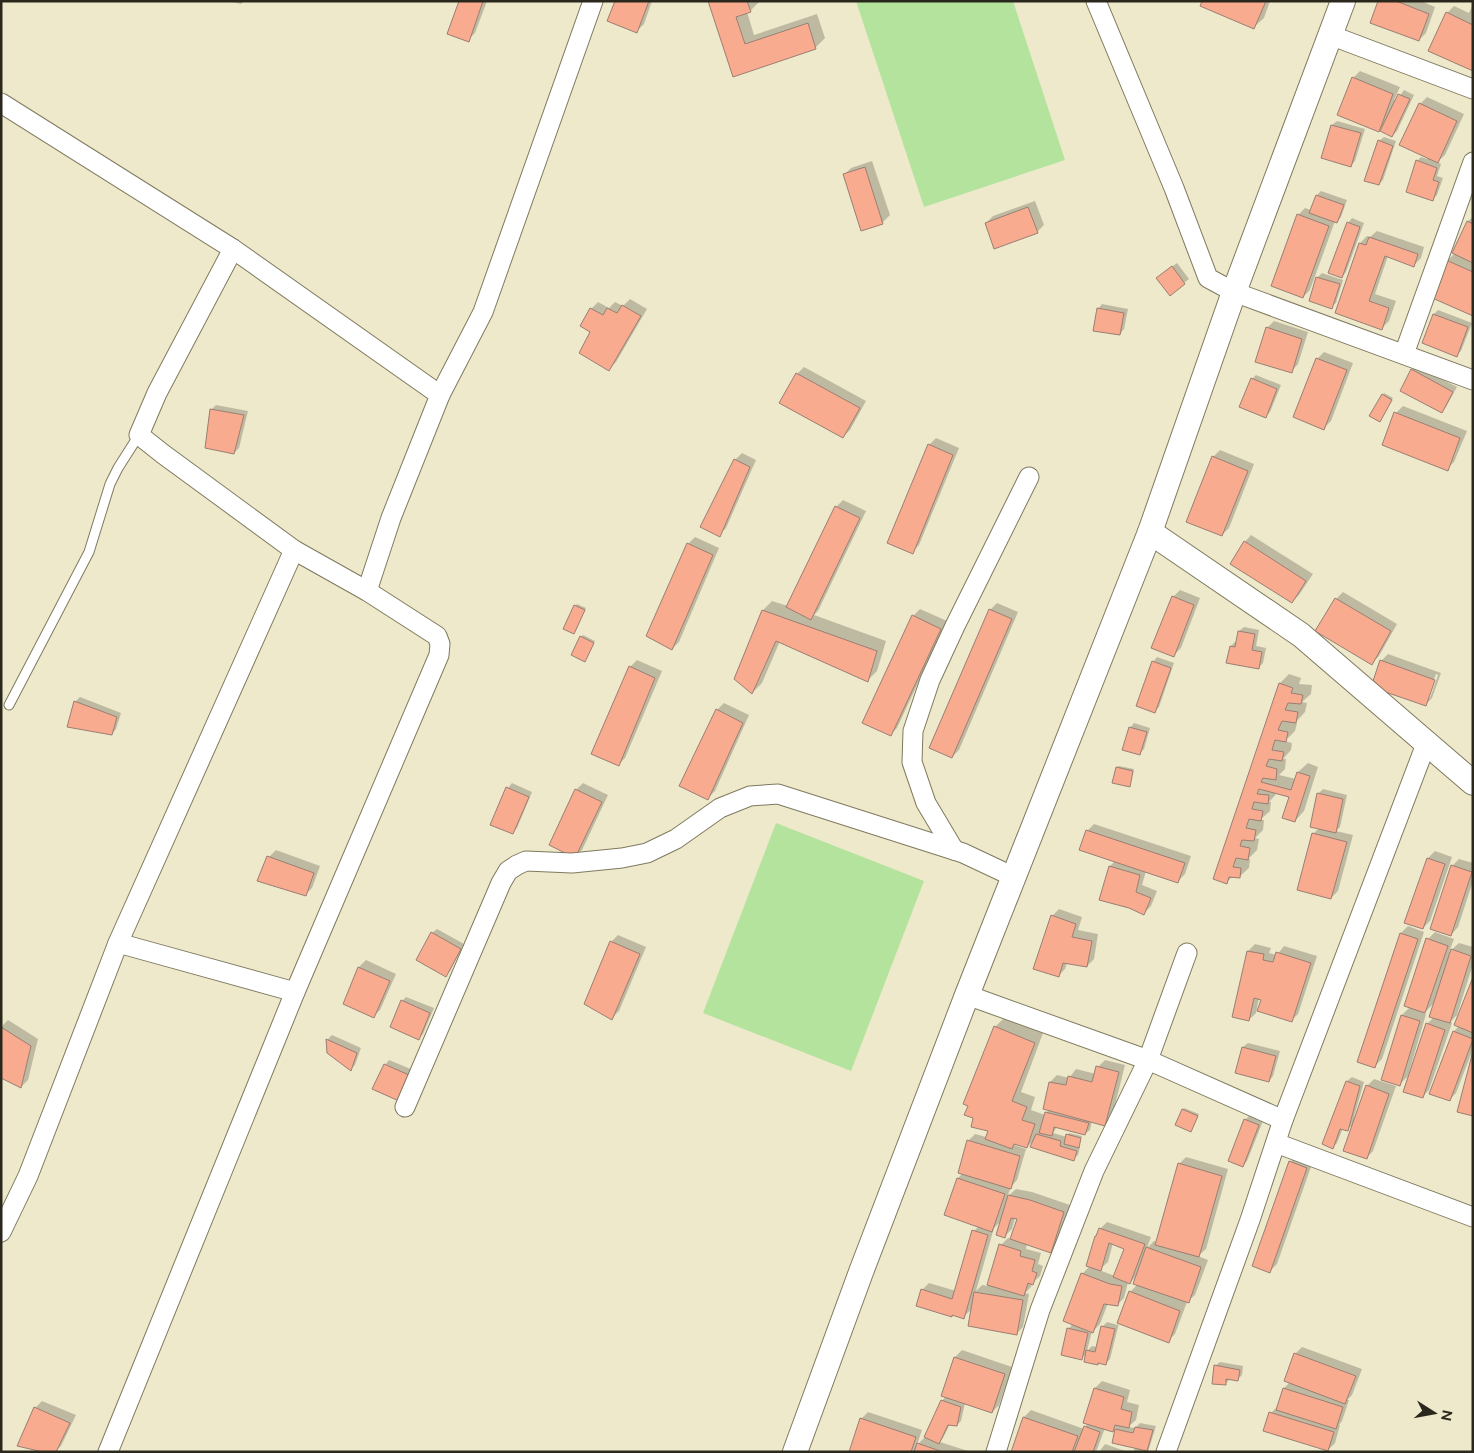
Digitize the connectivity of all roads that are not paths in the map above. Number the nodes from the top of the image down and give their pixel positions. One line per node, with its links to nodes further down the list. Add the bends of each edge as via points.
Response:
1 (593, 1): 12 (street, via 483,312)
2 (1096, 1): 9 (street, via 1208,278)
3 (1343, 1): 4 (street)
4 (1330, 35): 5 (street); 9 (street)
5 (1473, 89)
6 (1, 102): 8 (street)
7 (1473, 162): 10 (street)
8 (234, 249): 12 (street); 13 (street, via 156,393)
9 (1234, 292): 10 (street); 15 (street)
10 (1404, 354): 11 (street)
11 (1473, 380)
12 (440, 395): 17 (street)
13 (139, 435): 16 (street); 18 (lane, via 110,484 90,552)
14 (1029, 477): 21 (street, via 950,635 913,731 912,762 926,803)
15 (1150, 532): 19 (street, via 1300,635); 22 (street)
16 (294, 550): 17 (street); 23 (street)
17 (367, 591): 25 (street, via 437,636 439,656)
18 (8, 705)
19 (1426, 744): 20 (street); 29 (street)
20 (1473, 783)
21 (954, 850): 22 (street); 28 (street, via 778,794 750,796 720,808 676,839 647,853 572,863 526,861 517,865 508,871 501,883)
22 (1014, 877): 26 (street)
23 (118, 943): 25 (street); 32 (street, via 28,1176)
24 (1187, 953): 27 (street)
25 (295, 992): 33 (street)
26 (967, 995): 27 (street); 34 (street)
27 (1148, 1060): 29 (street); 35 (street, via 1094,1172 1040,1310)
28 (405, 1107)
29 (1283, 1120): 30 (street)
30 (1276, 1143): 31 (street); 36 (street)
31 (1473, 1217)
32 (1, 1232)
33 (108, 1452)
34 (795, 1452)
35 (996, 1452)
36 (1166, 1452)

